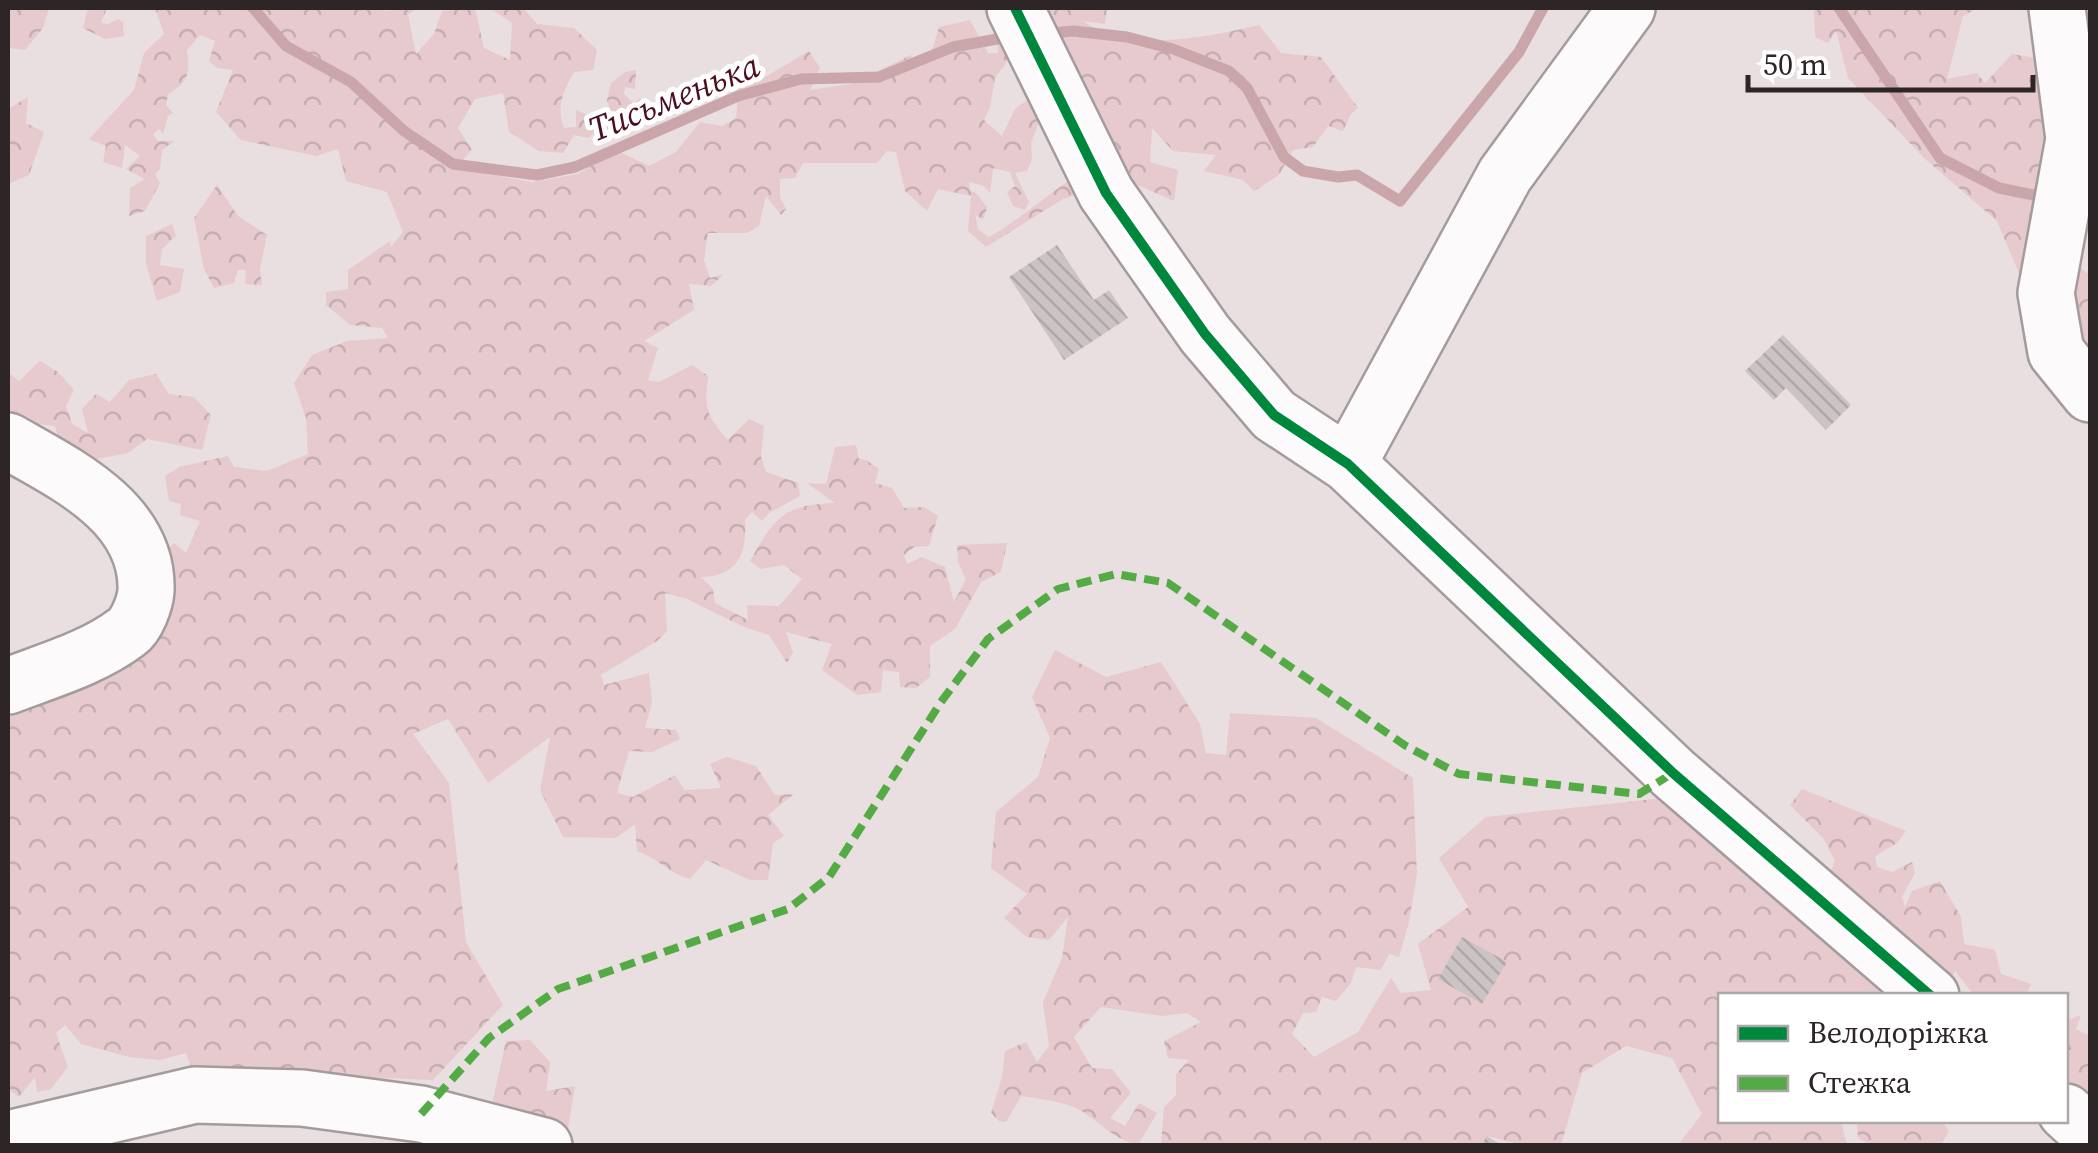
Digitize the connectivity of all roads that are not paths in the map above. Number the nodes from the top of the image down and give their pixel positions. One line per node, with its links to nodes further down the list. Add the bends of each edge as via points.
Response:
1 (1015, 8): 7 (street, via 1106,192 1205,334 1274,414)
2 (1627, 8): 7 (street, via 1505,175)
3 (2057, 8): 4 (street, via 2074,139)
4 (2074, 251): 5 (street, via 2046,294 2056,352)
5 (2090, 394)
6 (8, 440): 8 (street, via 99,496 146,563 146,597 131,630)
7 (1348, 464): 9 (street, via 1673,773)
8 (8, 686)
9 (1928, 993)
10 (2068, 1114): 11 (street)
11 (2090, 1134)
12 (8, 1140): 13 (street, via 195,1094 302,1098 421,1114)
13 (544, 1146)

